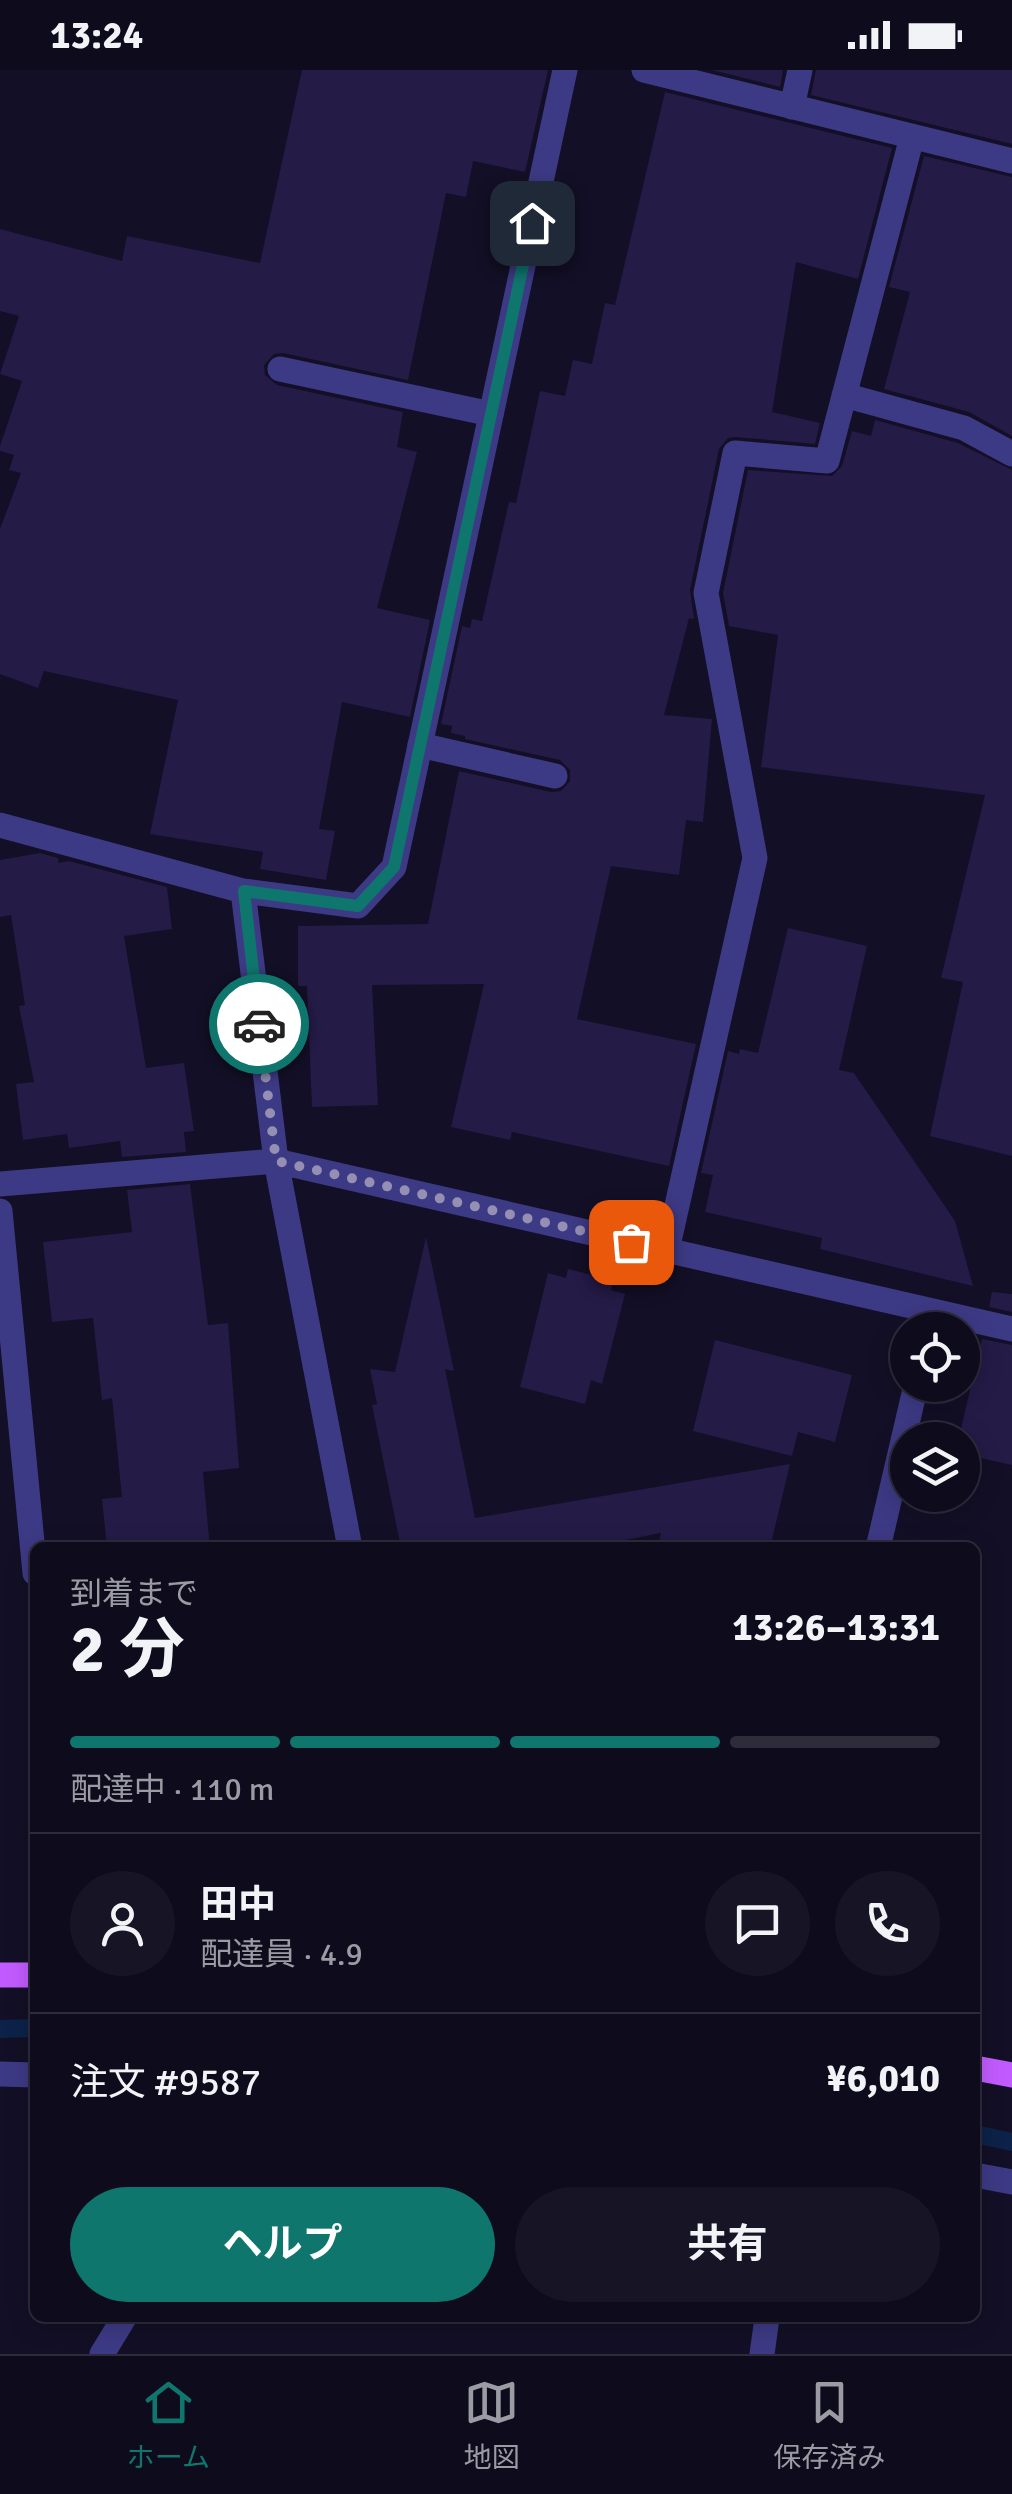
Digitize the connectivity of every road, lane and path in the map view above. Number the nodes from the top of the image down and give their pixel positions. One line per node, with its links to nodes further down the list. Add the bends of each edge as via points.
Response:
1 (565, 70): 9 (street)
2 (644, 70): 4 (street)
3 (800, 70): 4 (street)
4 (792, 107): 5 (street)
5 (912, 137): 6 (street); 8 (street)
6 (1012, 162)
7 (280, 369): 9 (street)
8 (844, 395): 10 (street, via 964,428); 18 (street, via 827,461 735,453 706,593 755,858)
9 (491, 414): 11 (street)
10 (1012, 454)
11 (420, 745): 12 (street); 14 (street, via 394,867 358,906)
12 (555, 776)
13 (0, 825): 14 (street)
14 (244, 891): 15 (street)
15 (276, 1161): 16 (street); 18 (street); 24 (street)
16 (0, 1184)
17 (0, 1211): 23 (street)
18 (666, 1250): 19 (street)
19 (901, 1312)
20 (980, 1325): 21 (street)
21 (1012, 1329)
22 (912, 1402): 25 (street)
23 (32, 1542)
24 (349, 1542)
25 (879, 1542)
26 (0, 1974): 27 (main road)
27 (30, 1975)
28 (980, 2069): 31 (main road)
29 (0, 2074): 30 (street)
30 (30, 2075)
31 (1012, 2075)
32 (980, 2176): 33 (street)
33 (1012, 2182)
34 (122, 2322): 36 (street)
35 (766, 2322): 37 (street)
36 (102, 2354)
37 (762, 2354)

